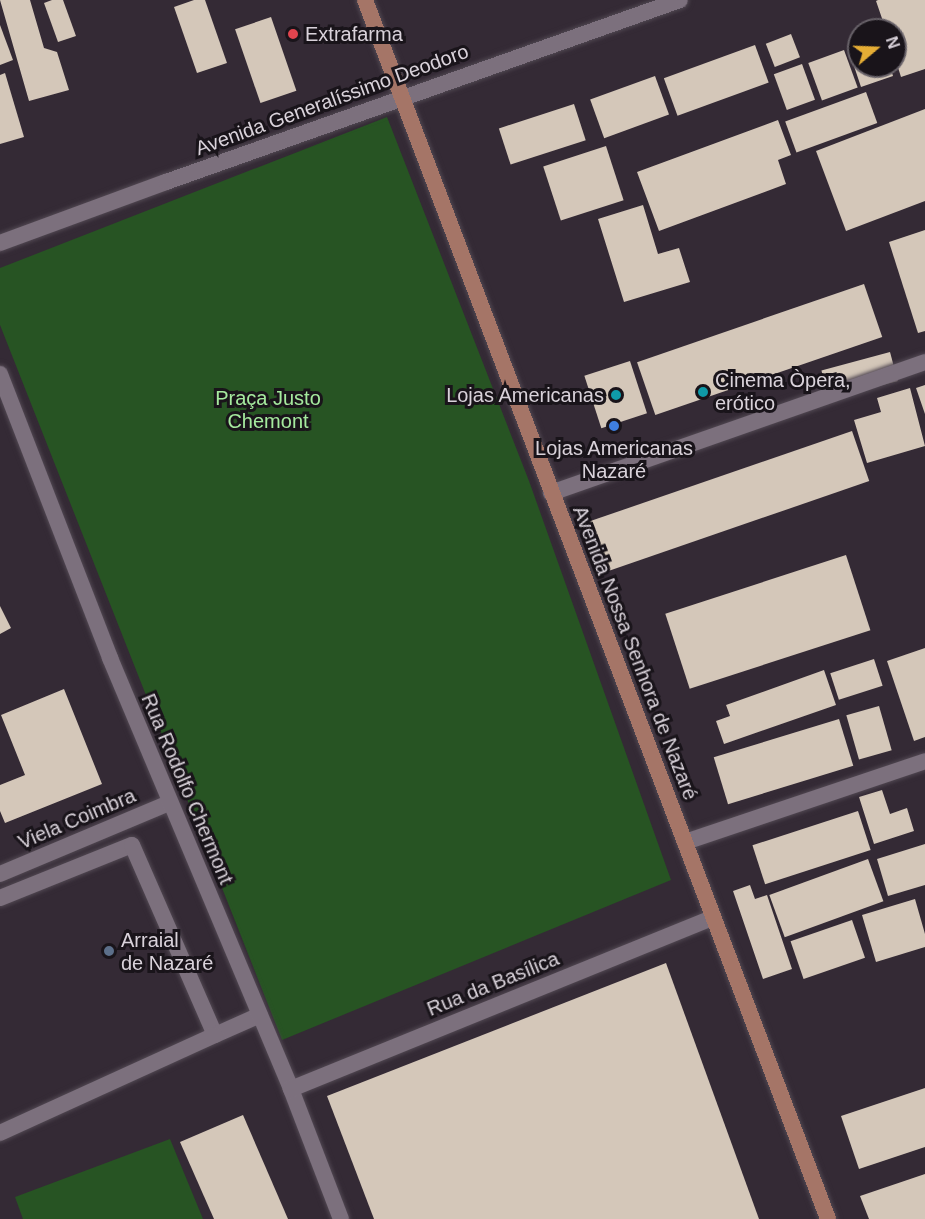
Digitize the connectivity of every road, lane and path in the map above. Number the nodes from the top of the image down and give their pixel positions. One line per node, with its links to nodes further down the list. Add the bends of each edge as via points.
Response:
1 (365, 0): 3 (main road, Avenida Nossa Senhora de Nazaré)
2 (680, 0): 3 (street, Avenida Generalíssimo Deodoro)
3 (403, 98): 4 (street, Avenida Generalíssimo Deodoro); 7 (main road, Avenida Nossa Senhora de Nazaré)
4 (0, 243)
5 (925, 362): 7 (street)
6 (0, 374): 9 (street, Rua Rodolfo Chermont)
7 (550, 493): 10 (main road, Avenida Nossa Senhora de Nazaré)
8 (925, 761): 10 (street)
9 (169, 803): 11 (street, Viela Coimbra); 14 (street, Rua Rodolfo Chermont)
10 (685, 842): 13 (main road, Avenida Nossa Senhora de Nazaré)
11 (0, 874)
12 (0, 898): 15 (street, via 132,845)
13 (712, 918): 16 (street, Rua da Basílica); 19 (main road, Avenida Nossa Senhora de Nazaré)
14 (260, 1015): 15 (street); 16 (street, Rua Rodolfo Chermont)
15 (215, 1035): 17 (street)
16 (291, 1089): 18 (street, Rua Rodolfo Chermont)
17 (1, 1128)
18 (341, 1219)
19 (828, 1219)

